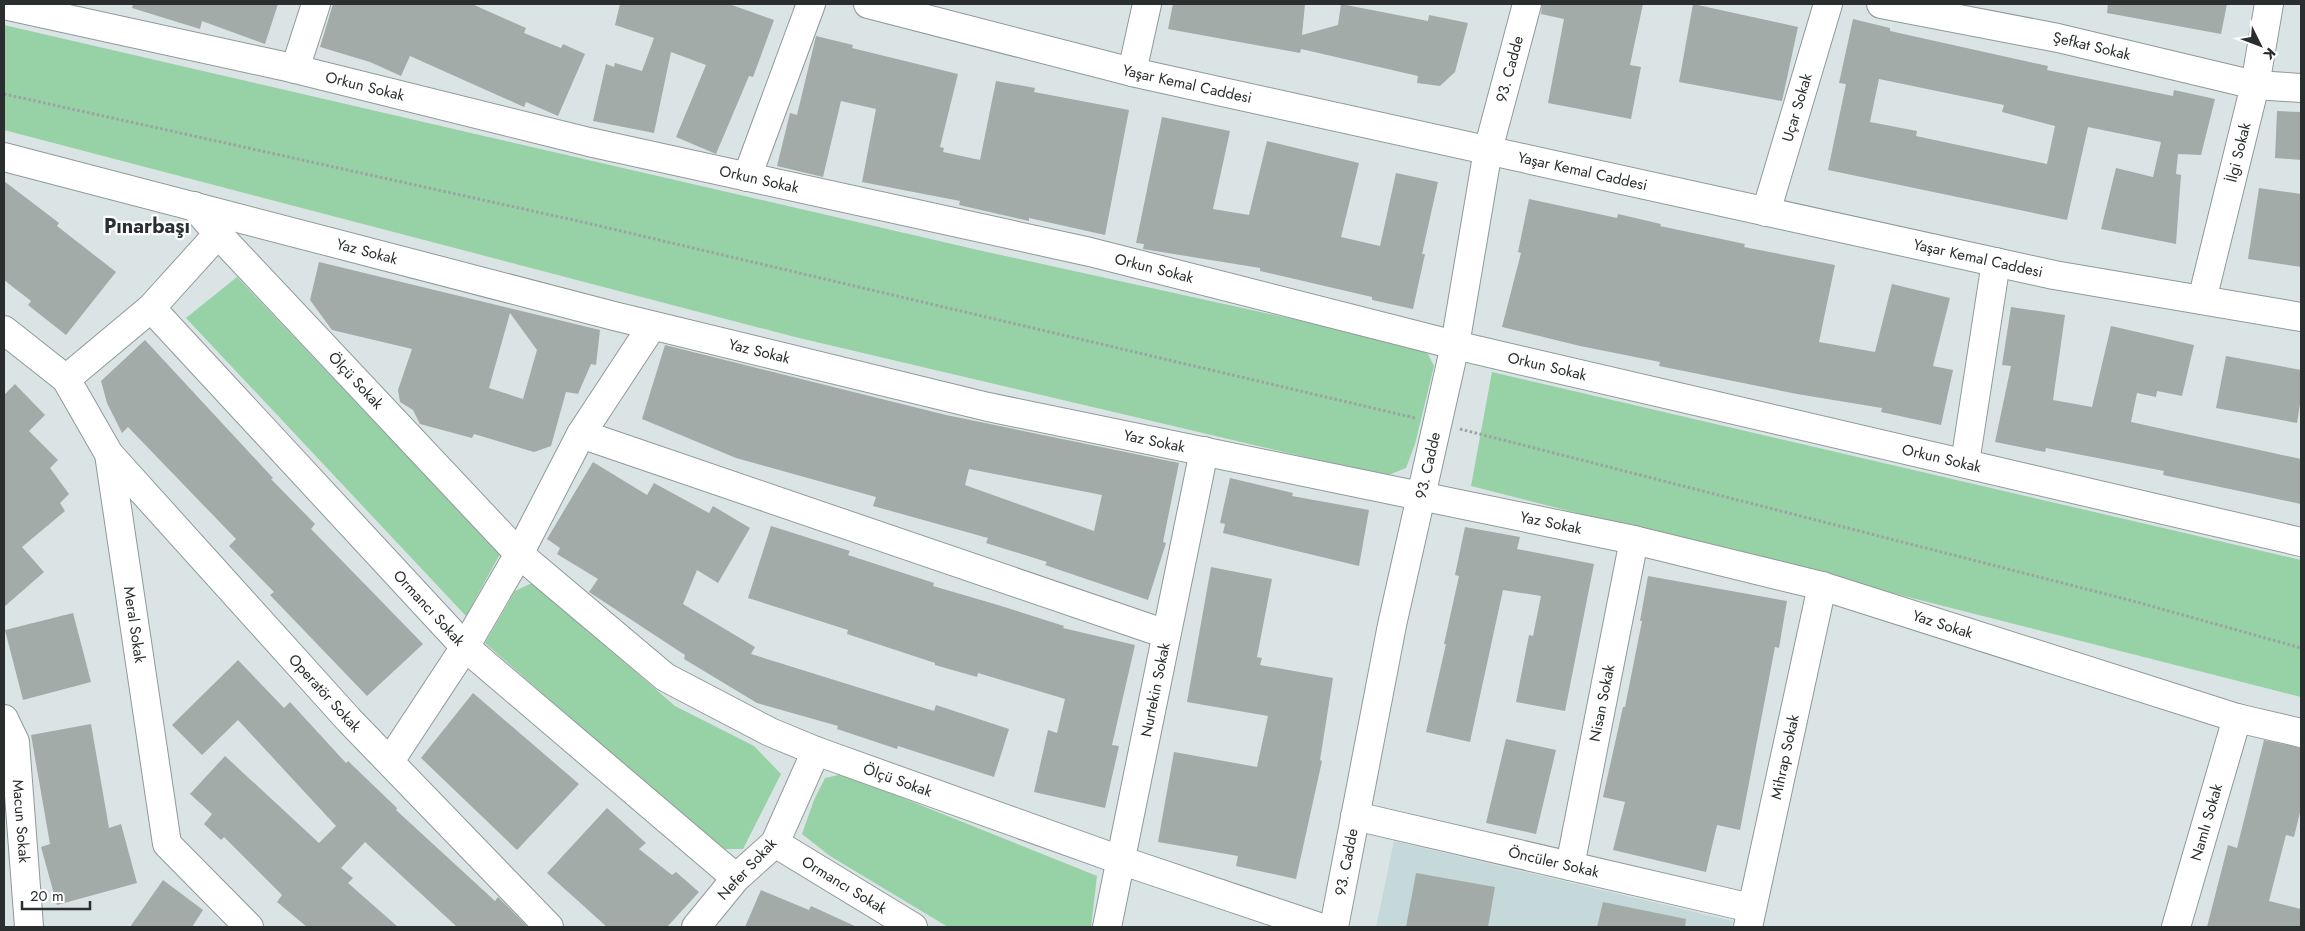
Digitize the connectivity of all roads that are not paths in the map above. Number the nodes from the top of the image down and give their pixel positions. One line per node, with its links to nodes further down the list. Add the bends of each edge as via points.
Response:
1 (316, 4): 10 (street)
2 (811, 4): 16 (street)
3 (868, 4): 11 (street, Yaşar Kemal Caddesi)
4 (1146, 4): 11 (street)
5 (1527, 4): 14 (street, 93. Cadde)
6 (1828, 4): 18 (street, Uçar Sokak)
7 (1881, 4): 12 (street, Şefkat Sokak, via 2058,38)
8 (2269, 4): 12 (street, İlgi Sokak)
9 (4, 5): 10 (street, Orkun Sokak)
10 (295, 69): 16 (street, Orkun Sokak, via 589,142)
11 (1132, 72): 14 (street, Yaşar Kemal Caddesi)
12 (2255, 85): 13 (street, Şefkat Sokak); 21 (street, İlgi Sokak)
13 (2301, 88)
14 (1488, 150): 18 (street, Yaşar Kemal Caddesi); 26 (street, 93. Cadde)
15 (4, 157): 17 (street, Yaz Sokak)
16 (747, 177): 26 (street, Orkun Sokak, via 1090,252)
17 (194, 206): 19 (street, Ölçü Sokak); 24 (street, Yaz Sokak)
18 (1766, 212): 20 (street, Yaşar Kemal Caddesi)
19 (218, 234): 22 (street); 35 (street, Ölçü Sokak)
20 (1996, 262): 21 (street, Yaşar Kemal Caddesi); 31 (street)
21 (2202, 300): 23 (street, Yaşar Kemal Caddesi)
22 (151, 308): 27 (street); 38 (street, Ormancı Sokak)
23 (2301, 317)
24 (652, 326): 28 (street); 29 (street, Yaz Sokak, via 988,406)
25 (4, 330): 27 (street, Meral Sokak)
26 (1455, 345): 31 (street, Orkun Sokak); 32 (street, 93. Cadde)
27 (66, 379): 30 (street, Meral Sokak)
28 (581, 434): 35 (street); 37 (street)
29 (1204, 451): 32 (street, Yaz Sokak); 37 (street, Nurtekin Sokak)
30 (109, 454): 43 (street, Operatör Sokak, via 349,720); 51 (street, Meral Sokak, via 167,844)
31 (1965, 464): 34 (street, Orkun Sokak)
32 (1422, 495): 33 (street, Yaz Sokak); 44 (street, 93. Cadde, via 1392,625)
33 (1634, 540): 36 (street, Yaz Sokak); 47 (street, Nisan Sokak)
34 (2301, 542)
35 (519, 554): 38 (street); 42 (street, Ölçü Sokak, via 665,677 770,732)
36 (1822, 586): 39 (street, Yaz Sokak); 49 (street, Mihrap Sokak)
37 (1166, 634): 46 (street, Nurtekin Sokak)
38 (465, 647): 43 (street); 48 (street, Ormancı Sokak)
39 (2237, 718): 41 (street, Yaz Sokak); 58 (street, Namlı Sokak)
40 (4, 719): 50 (street, Macun Sokak, via 15,742)
41 (2301, 733)
42 (816, 751): 45 (street, Nefer Sokak); 46 (street, Ölçü Sokak)
43 (390, 761): 52 (street, Operatör Sokak)
44 (1356, 816): 47 (street, Öncüler Sokak); 57 (street, 93. Cadde)
45 (775, 842): 48 (street, Nefer Sokak); 54 (street, Ormancı Sokak)
46 (1120, 860): 55 (street, Nurtekin Sokak); 56 (street, Ölçü Sokak)
47 (1570, 866): 49 (street, Öncüler Sokak)
48 (736, 878): 53 (street, Nefer Sokak)
49 (1749, 917)
50 (29, 927)
51 (248, 927)
52 (549, 927)
53 (696, 927)
54 (913, 927)
55 (1107, 927)
56 (1319, 927)
57 (1334, 927)
58 (2176, 927)

